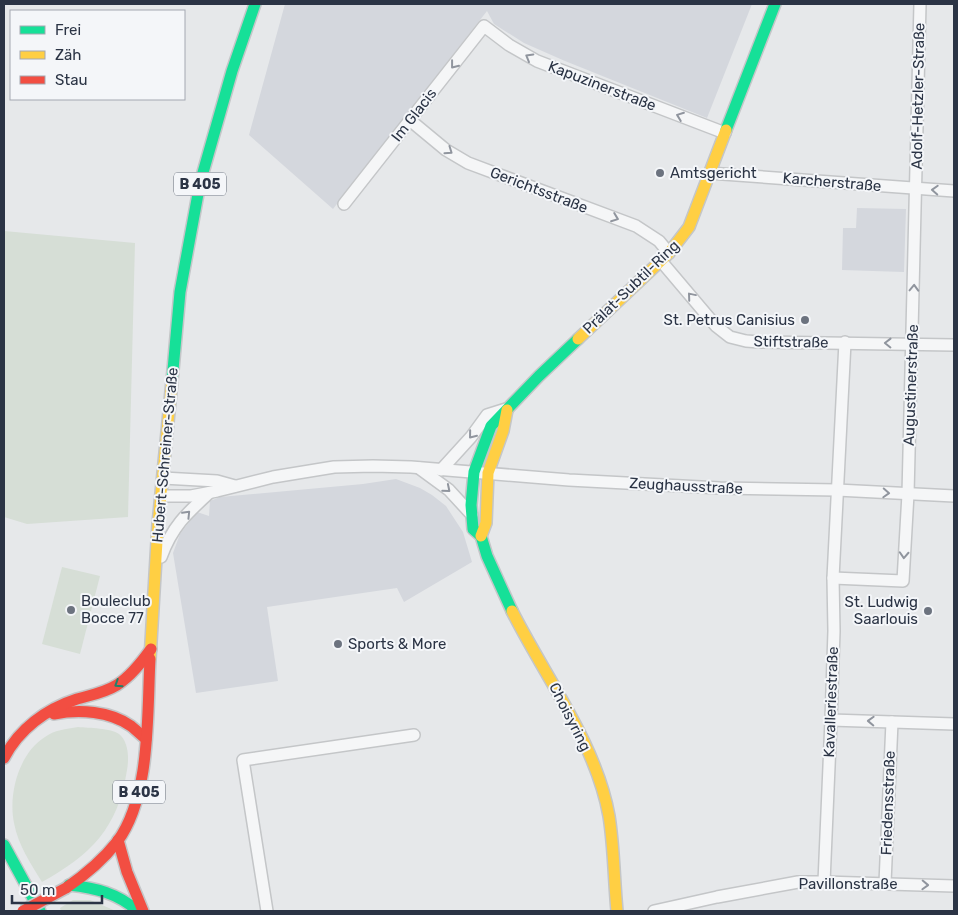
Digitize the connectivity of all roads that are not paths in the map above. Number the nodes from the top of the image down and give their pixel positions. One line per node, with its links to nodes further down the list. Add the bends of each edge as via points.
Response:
1 (255, 4): 20 (street, Hubert-Schreiner-Straße / B 405, via 215,125 195,208 180,292)
2 (775, 4): 6 (street, Prälat-Subtil-Ring)
3 (920, 4): 8 (street, Adolf-Hetzler-Straße)
4 (484, 26): 5 (street, Im Glacis, one-way to 5); 6 (street, Kapuzinerstraße, one-way to 4, via 537,61)
5 (411, 121): 10 (street, Im Glacis); 11 (street, Gerichtsstraße, one-way to 11, via 446,150 468,163 636,226 651,236)
6 (726, 133): 7 (street, Prälat-Subtil-Ring)
7 (709, 173): 8 (street, Karcherstraße); 11 (street, Prälat-Subtil-Ring, via 689,227)
8 (916, 189): 9 (street, Karcherstraße, one-way to 8); 13 (street, Augustinerstraße, one-way to 8)
9 (954, 191)
10 (344, 204)
11 (666, 257): 12 (street, Stiftstraße, one-way to 11, via 760,342 730,337 716,326); 15 (street, Prälat-Subtil-Ring)
12 (845, 342): 13 (street, Stiftstraße, one-way to 12); 22 (street, Kavalleriestraße)
13 (912, 344): 14 (street, Stiftstraße); 24 (street, Augustinerstraße)
14 (954, 345)
15 (507, 408): 17 (street, Prälat-Subtil-Ring, one-way to 17, via 488,415); 18 (street, Prälat-Subtil-Ring, via 492,426); 19 (street, via 503,431)
16 (417, 467): 17 (street, Zeughausstraße); 21 (street, Zeughausstraße, via 334,467); 27 (street, one-way to 27, via 449,490)
17 (441, 470): 18 (street, Zeughausstraße)
18 (474, 472): 19 (street, Zeughausstraße); 27 (street, Choisyring)
19 (488, 473): 22 (street, Zeughausstraße, via 720,488); 28 (street, via 486,523)
20 (163, 478): 21 (street, Zeughausstraße); 25 (street, Hubert-Schreiner-Straße / B 405)
21 (235, 486): 23 (street, Zeughausstraße)
22 (837, 490): 24 (street, Zeughausstraße, one-way to 24); 30 (street, Kavalleriestraße)
23 (210, 493): 25 (street, Zeughausstraße); 29 (street, Zeughausstraße, one-way to 23, via 175,528)
24 (908, 494): 26 (street, Zeughausstraße); 30 (street, Augustinerstraße, one-way to 30, via 903,581)
25 (162, 496): 29 (street, Hubert-Schreiner-Straße / B 405)
26 (954, 496)
27 (472, 515): 28 (street, Choisyring, via 473,529)
28 (481, 536): 50 (street, Choisyring, via 513,613 584,740 608,816)
29 (156, 570): 31 (street, Hubert-Schreiner-Straße / B 405)
30 (833, 578): 33 (street, Kavalleriestraße)
31 (151, 649): 32 (street, one-way to 32, via 140,665 109,690 76,700); 37 (street, Hubert-Schreiner-Straße / B 405)
32 (40, 718): 37 (street, via 58,713 97,714 127,724); 38 (street, via 20,734)
33 (831, 720): 34 (street, one-way to 33); 41 (street, Kavalleriestraße)
34 (892, 722): 35 (street); 42 (street, Friedensstraße)
35 (954, 724)
36 (414, 735): 49 (street, via 243,760)
37 (146, 740): 39 (street, Hubert-Schreiner-Straße / B 405, via 139,794)
38 (4, 758)
39 (118, 840): 44 (street, Hubert-Schreiner-Straße / B 405, via 89,872); 48 (street, via 127,872)
40 (4, 844): 46 (street)
41 (824, 882): 42 (street, Pavillonstraße); 51 (street, Pavillonstraße, via 798,882)
42 (885, 883): 43 (street, Pavillonstraße, one-way to 43)
43 (954, 886)
44 (68, 887): 45 (street, B 405, bridge); 47 (street, via 108,890)
45 (24, 911)
46 (40, 911)
47 (138, 911)
48 (144, 911)
49 (267, 911)
50 (617, 911)
51 (654, 911)

